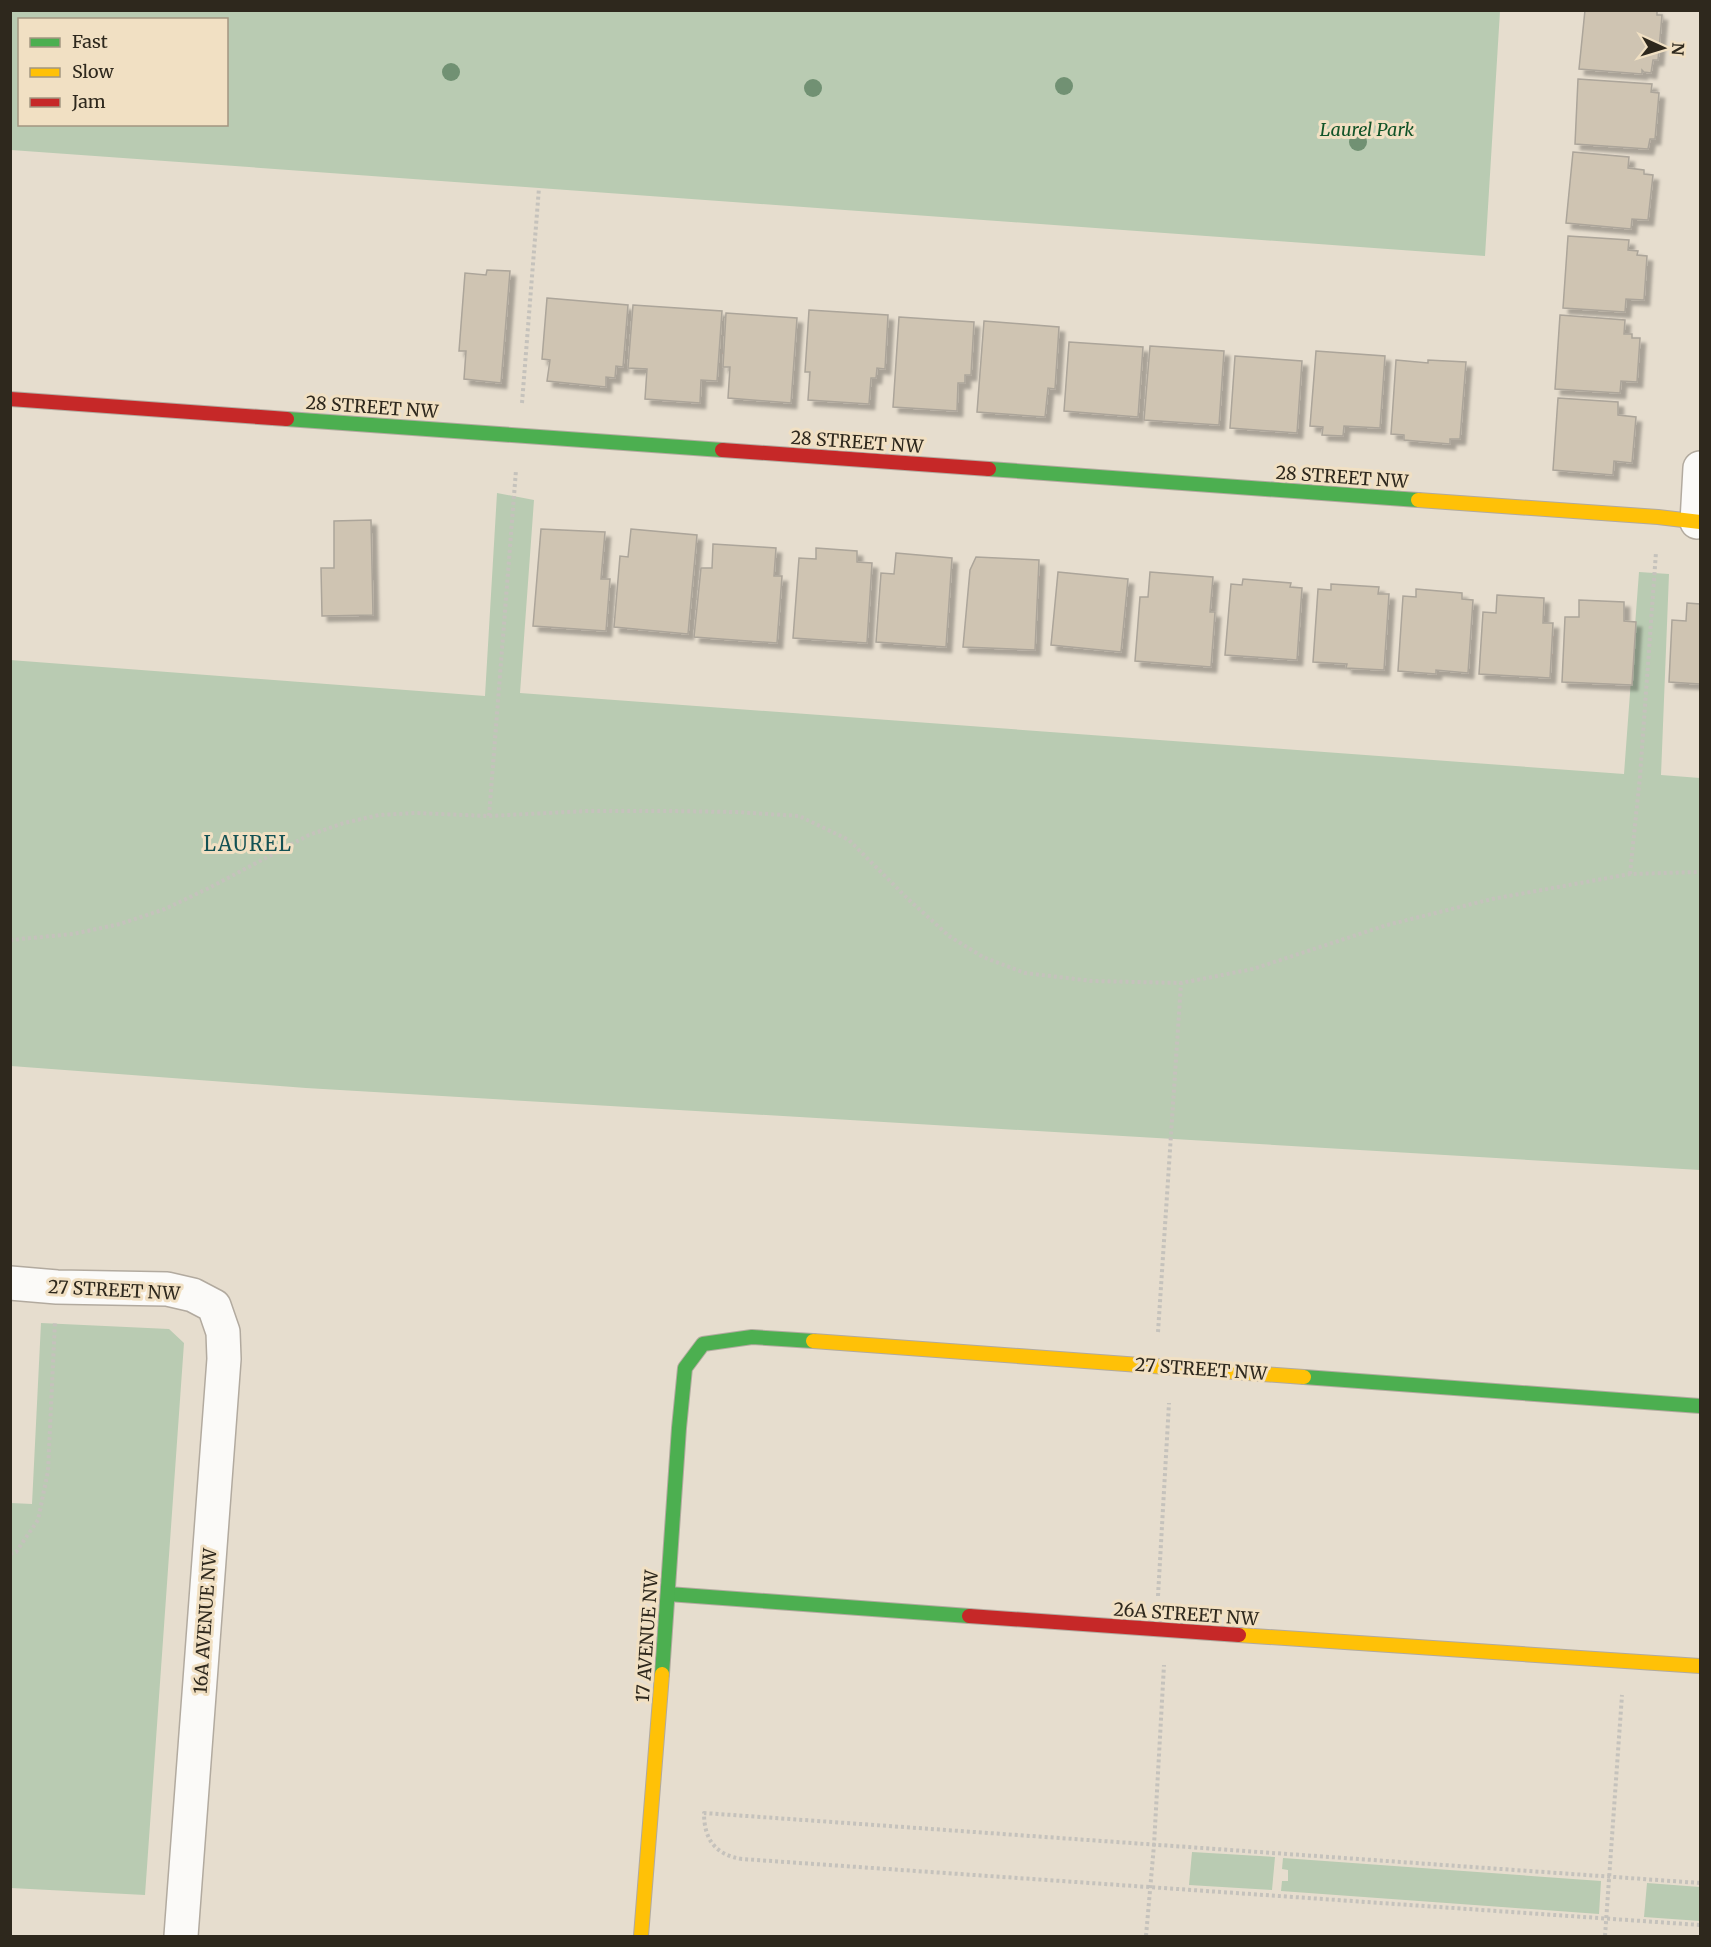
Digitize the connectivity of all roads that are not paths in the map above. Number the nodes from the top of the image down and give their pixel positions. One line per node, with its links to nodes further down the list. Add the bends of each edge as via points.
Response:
1 (10, 399): 3 (street, 28 STREET NW)
2 (1701, 468): 3 (street)
3 (1699, 522)
4 (10, 1283): 5 (street, 27 STREET NW, via 168,1290 193,1294)
5 (214, 1306): 10 (street, 16A AVENUE NW, via 223,1332 224,1359)
6 (703, 1344): 7 (street, 27 STREET NW, via 752,1337); 8 (street, 17 AVENUE NW, via 685,1368)
7 (1701, 1406)
8 (668, 1594): 9 (street, 26A STREET NW); 11 (street, 17 AVENUE NW)
9 (1701, 1666)
10 (181, 1936)
11 (641, 1936)

